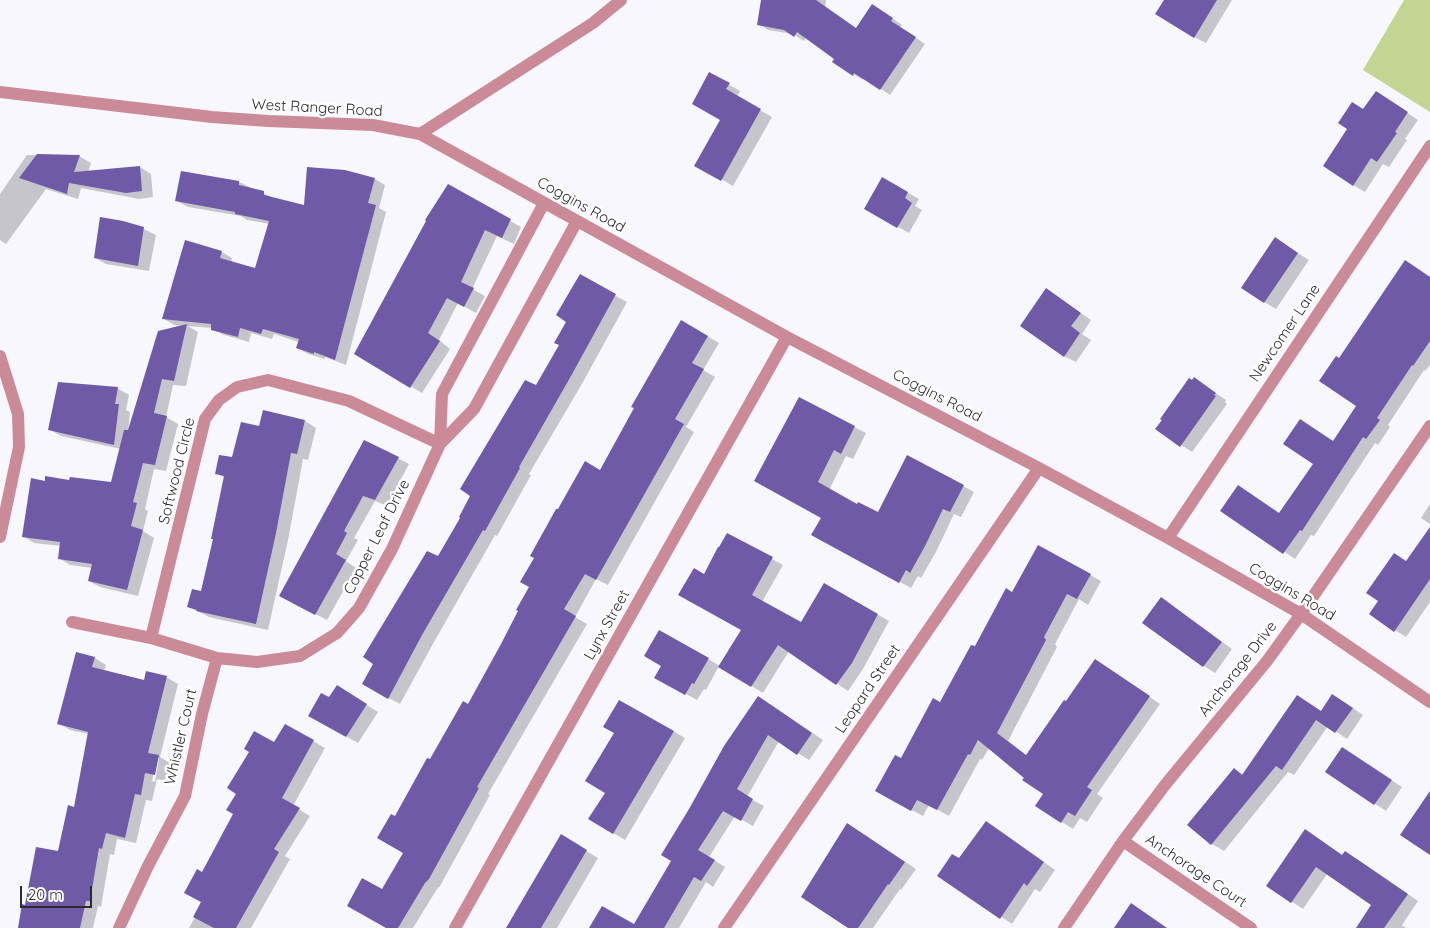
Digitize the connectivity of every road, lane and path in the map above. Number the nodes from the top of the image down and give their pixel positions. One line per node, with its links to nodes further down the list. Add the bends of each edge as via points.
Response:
1 (621, 0): 3 (street, via 593,22)
2 (0, 92): 3 (street, West Ranger Road, via 212,118 373,124)
3 (420, 134): 5 (street, Coggins Road)
4 (1430, 146): 14 (street, Newcomer Lane)
5 (544, 203): 6 (street, Coggins Road); 10 (street, Copper Leaf Drive, via 442,394)
6 (577, 221): 7 (street, Coggins Road); 10 (street, Copper Leaf Drive, via 474,409)
7 (787, 337): 11 (street, Coggins Road); 22 (street, Lynx Street)
8 (0, 356): 12 (street, via 18,414 18,447)
9 (1430, 426): 15 (street, Anchorage Drive)
10 (440, 444): 17 (street, Softwood Circle, via 340,399 268,380 237,387 219,400 205,419); 18 (street, Copper Leaf Drive, via 392,549 359,608 337,633 300,656 257,662)
11 (1039, 468): 14 (street, Coggins Road); 23 (street, Leopard Street)
12 (6, 478): 13 (street)
13 (0, 537)
14 (1168, 538): 15 (street, Coggins Road)
15 (1301, 614): 19 (street, Coggins Road); 20 (street, Anchorage Drive)
16 (72, 622): 17 (street, Copper Leaf Drive)
17 (151, 638): 18 (street, Copper Leaf Drive)
18 (217, 658): 21 (street, Whistler Court, via 185,796)
19 (1430, 702)
20 (1123, 841): 24 (street, Anchorage Drive); 25 (street, Anchorage Court)
21 (119, 928)
22 (455, 928)
23 (724, 928)
24 (1064, 928)
25 (1251, 928)

